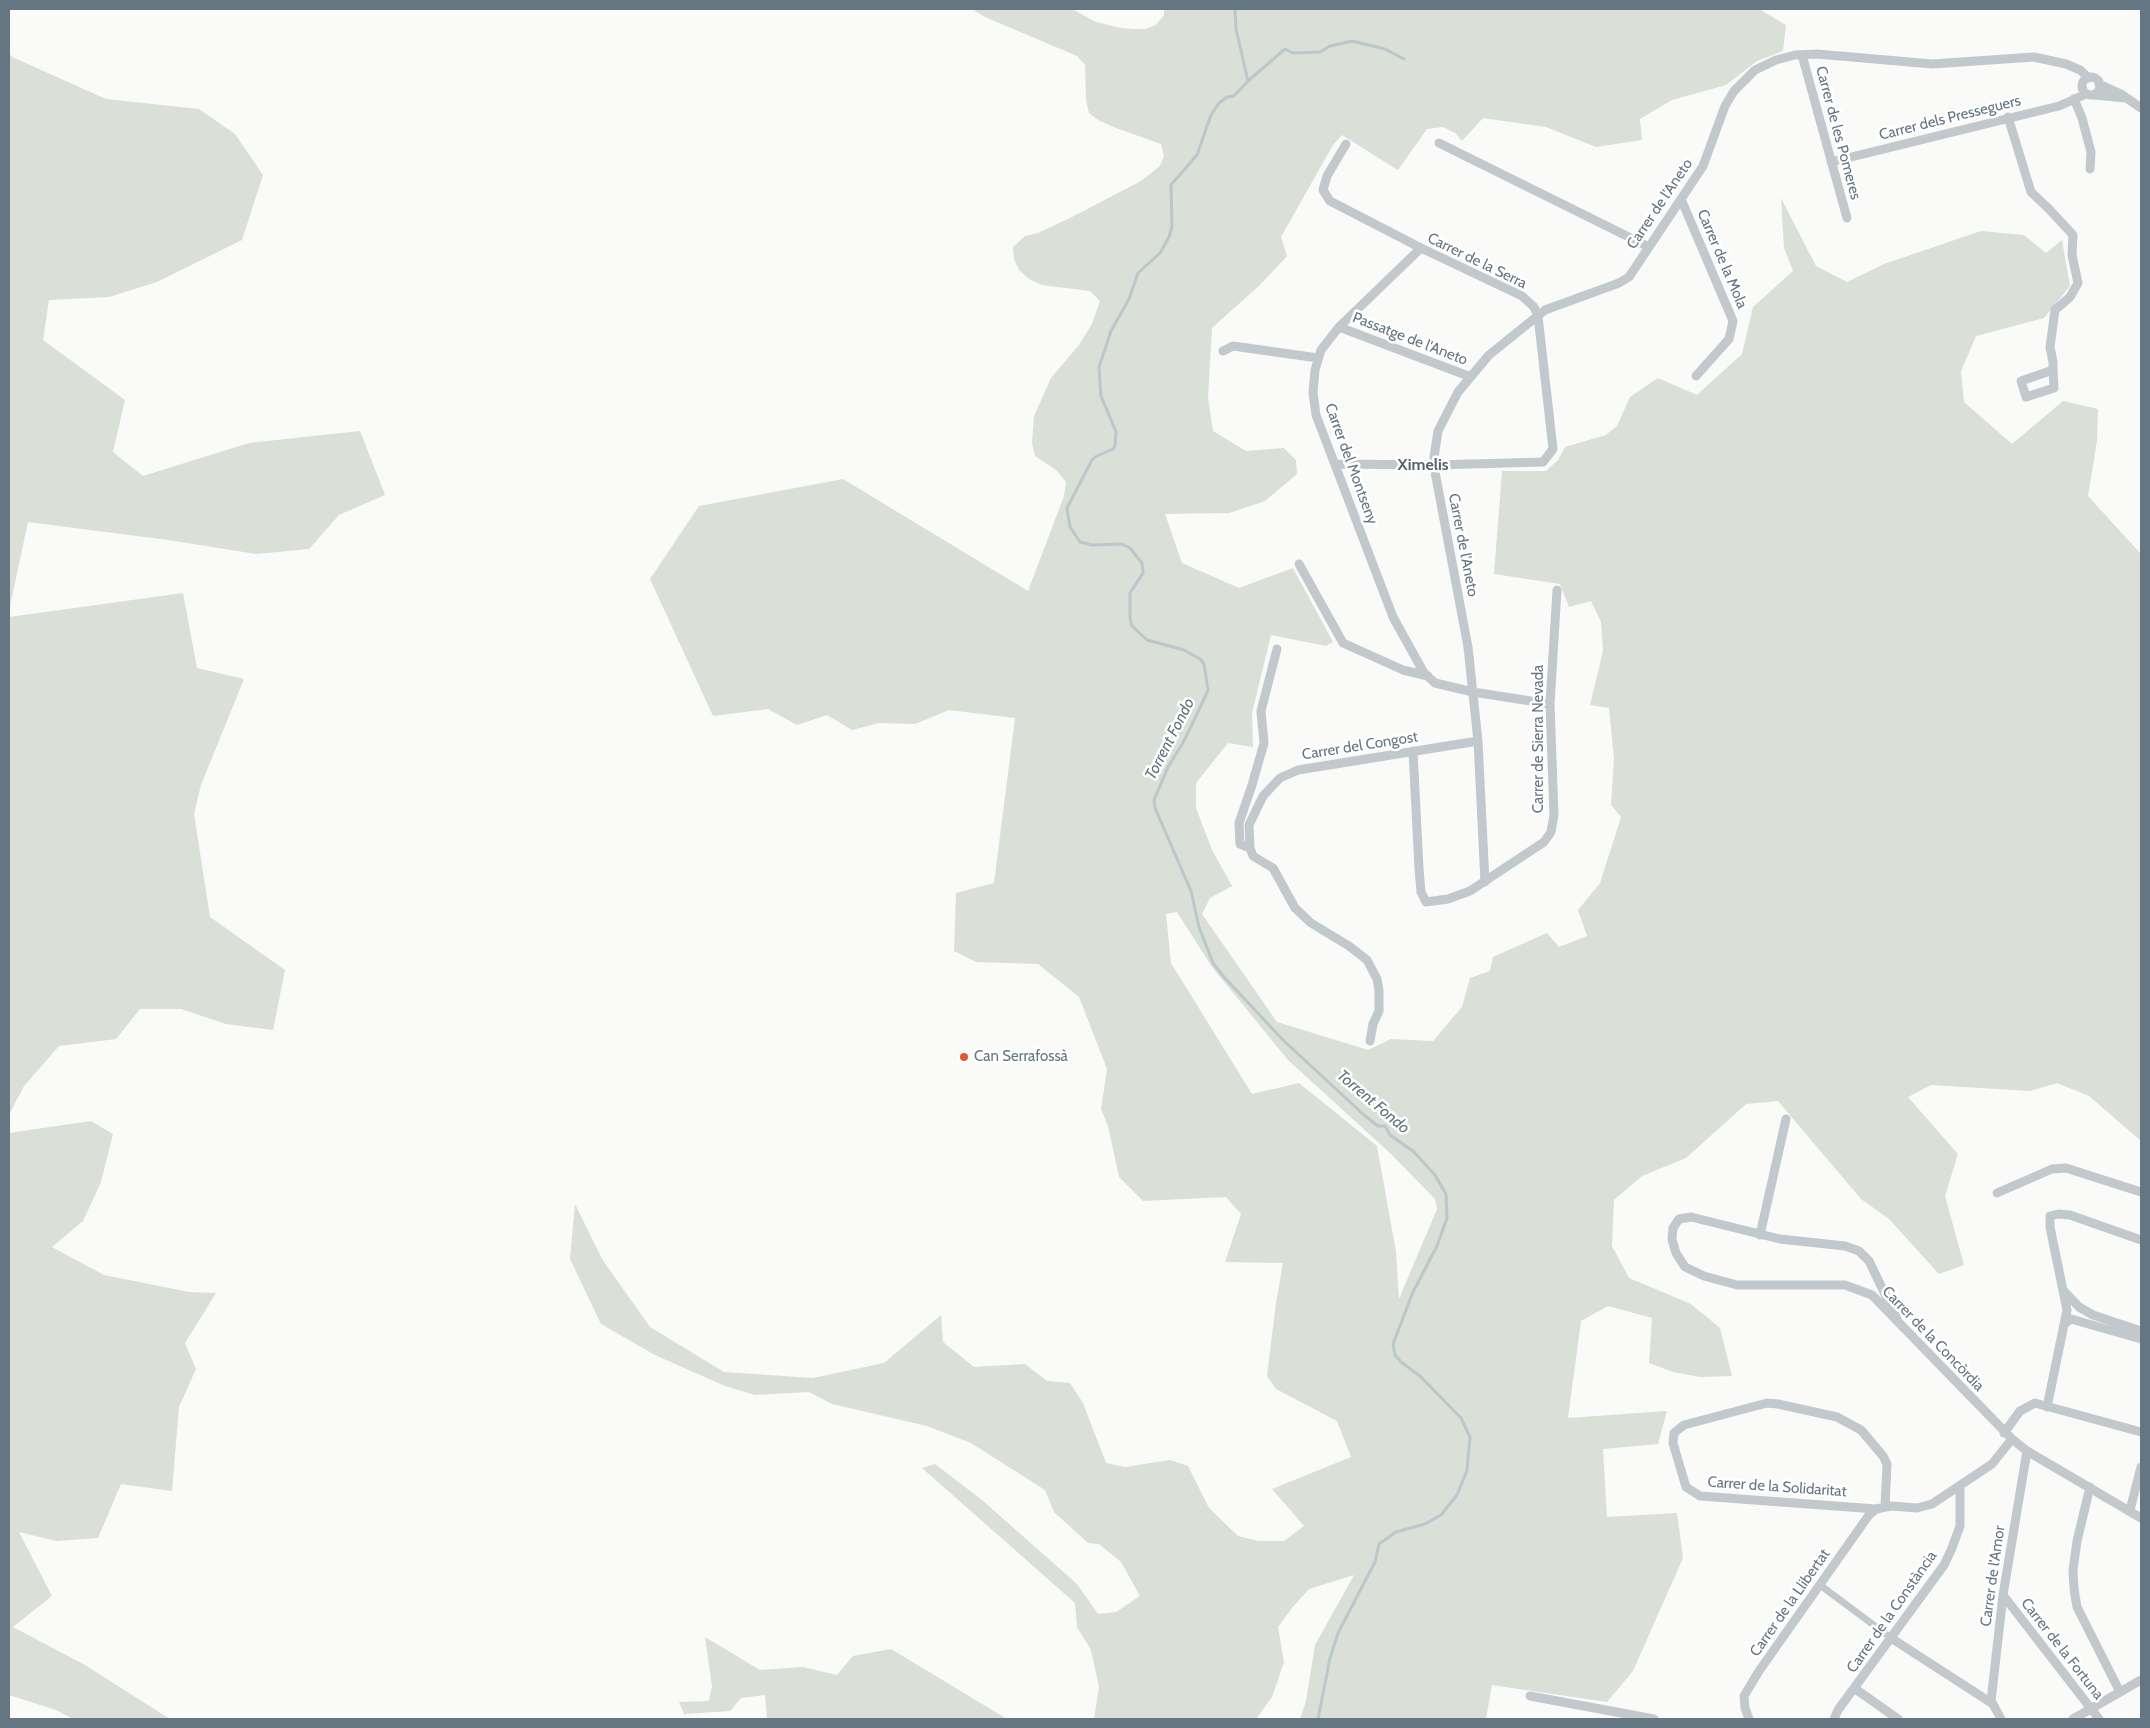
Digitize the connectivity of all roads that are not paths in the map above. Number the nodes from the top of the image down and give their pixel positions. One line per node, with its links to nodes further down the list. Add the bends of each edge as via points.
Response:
1 (1802, 55): 2 (street, Carrer de l'Aneto, via 1932,64 2034,57); 12 (street, Carrer de les Pomeres); 14 (street, Carrer de l'Aneto, via 1776,60 1756,70 1734,90 1703,166)
2 (2066, 64): 3 (street, Carrer de l'Aneto); 5 (street)
3 (2089, 78): 4 (street, Carrer de l'Aneto); 5 (street)
4 (2100, 84): 5 (street, via 2098,92); 6 (street, Carrer de l'Aneto)
5 (2086, 90): 6 (street); 7 (street)
6 (2126, 98): 8 (street, Carrer de l'Aneto)
7 (2074, 99): 9 (street, Carrer dels Presseguers, via 2059,106); 13 (street, via 2091,152)
8 (2141, 108)
9 (2008, 117): 12 (street, Carrer dels Presseguers); 22 (street, via 2031,192 2072,235 2078,283 2070,297 2056,310 2050,347)
10 (1439, 143): 16 (street)
11 (1346, 144): 17 (street, Carrer de la Serra, via 1327,176 1323,190 1330,201)
12 (1831, 162): 15 (street, Carrer de les Pomeres)
13 (2090, 169)
14 (1681, 199): 16 (street, Carrer de l'Aneto); 23 (street, Carrer de la Mola, via 1733,321 1730,339)
15 (1847, 218)
16 (1649, 247): 18 (street, Carrer de l'Aneto, via 1628,277 1619,283 1545,310)
17 (1421, 248): 18 (street, Carrer de la Serra, via 1522,296); 19 (street, Carrer del Montseny)
18 (1538, 316): 24 (street, Carrer de l'Aneto, via 1489,355); 26 (street, via 1553,449 1549,456 1543,462)
19 (1339, 327): 21 (street, Carrer del Montseny, via 1320,350); 24 (street, Passatge de l'Aneto)
20 (1223, 351): 21 (street, via 1233,346)
21 (1318, 358): 25 (street, Carrer del Montseny, via 1313,392 1316,415)
22 (2053, 370)
23 (1696, 376)
24 (1471, 377): 26 (street, Carrer de l'Aneto, via 1458,392 1438,431)
25 (1334, 464): 26 (street); 30 (street, Carrer del Montseny, via 1393,617)
26 (1435, 465): 31 (street, Carrer de l'Aneto)
27 (1299, 564): 30 (street, via 1343,643)
28 (1557, 590): 32 (street, Carrer de Sierra Nevada)
29 (1277, 649): 35 (street, via 1261,711 1264,744 1238,823 1240,844)
30 (1431, 679): 31 (street)
31 (1473, 692): 32 (street); 33 (street, Carrer de l'Aneto)
32 (1550, 704): 36 (street, Carrer de Sierra Nevada, via 1554,815 1551,832 1544,842)
33 (1478, 741): 34 (street, Carrer del Congost); 36 (street, Carrer de l'Aneto)
34 (1413, 751): 35 (street, Carrer del Congost, via 1298,770 1280,778 1262,796 1249,825); 36 (street, Carrer de Sierra Nevada, via 1419,869 1421,892 1426,902 1470,892)
35 (1250, 848): 37 (street, via 1252,856 1273,868 1295,908 1311,923 1367,960 1379,990 1379,1011)
36 (1485, 882)
37 (1370, 1041)
38 (1786, 1119): 41 (street)
39 (2141, 1192): 40 (street, via 2066,1168 2052,1169)
40 (1997, 1193)
41 (1760, 1235): 44 (street, via 1860,1251 1870,1262); 44 (street, Carrer de la Concòrdia, via 1691,1217 1679,1219 1673,1228 1672,1240 1685,1267 1704,1276 1737,1285 1845,1284 1872,1295)
42 (2141, 1240): 43 (street, via 2070,1215 2050,1216)
43 (2064, 1291): 45 (street, via 2067,1310); 46 (street, via 2079,1307 2094,1315)
44 (1897, 1319): 50 (street, Carrer de la Concòrdia)
45 (2064, 1324): 47 (street, via 2071,1319); 48 (street)
46 (2141, 1331)
47 (2141, 1339)
48 (2047, 1407): 49 (street); 50 (street, via 2035,1403 2020,1411)
49 (2141, 1432)
50 (2008, 1436): 51 (street, Carrer de la Concòrdia); 53 (street, via 1992,1464)
51 (2027, 1451): 54 (street, Carrer de la Concòrdia); 59 (street, Carrer de l'Amor)
52 (2141, 1467): 56 (street)
53 (1960, 1486): 55 (street, via 1932,1504 1917,1508); 60 (street, Carrer de la Constància, via 1960,1526 1952,1548 1944,1565)
54 (2090, 1487): 56 (street, Carrer de la Concòrdia); 63 (street, via 2077,1541 2074,1589 2077,1607)
55 (1881, 1508): 55 (street, Carrer de la Solidaritat, via 1700,1496 1686,1487 1673,1443 1674,1434 1684,1425 1767,1403 1837,1417 1860,1430 1883,1456 1886,1464); 58 (street, Carrer de la Llibertat, via 1869,1515)
56 (2130, 1510): 57 (street, Carrer de la Concòrdia)
57 (2141, 1519)
58 (1820, 1585): 60 (street); 68 (street, Carrer de la Llibertat, via 1744,1696)
59 (2003, 1595): 65 (street, Carrer de l'Amor); 66 (street, Carrer de la Fortuna)
60 (1891, 1638): 62 (street, Carrer de la Constància); 65 (street)
61 (2141, 1680): 63 (street)
62 (1854, 1688): 69 (street, Carrer de la Constància); 70 (street)
63 (2120, 1692): 66 (street)
64 (1530, 1696): 67 (street)
65 (1993, 1704): 71 (street)
66 (2091, 1708): 72 (street); 73 (street, Carrer de la Fortuna)
67 (1654, 1719)
68 (1749, 1719)
69 (1834, 1719)
70 (1898, 1719)
71 (2001, 1719)
72 (2073, 1719)
73 (2099, 1719)

